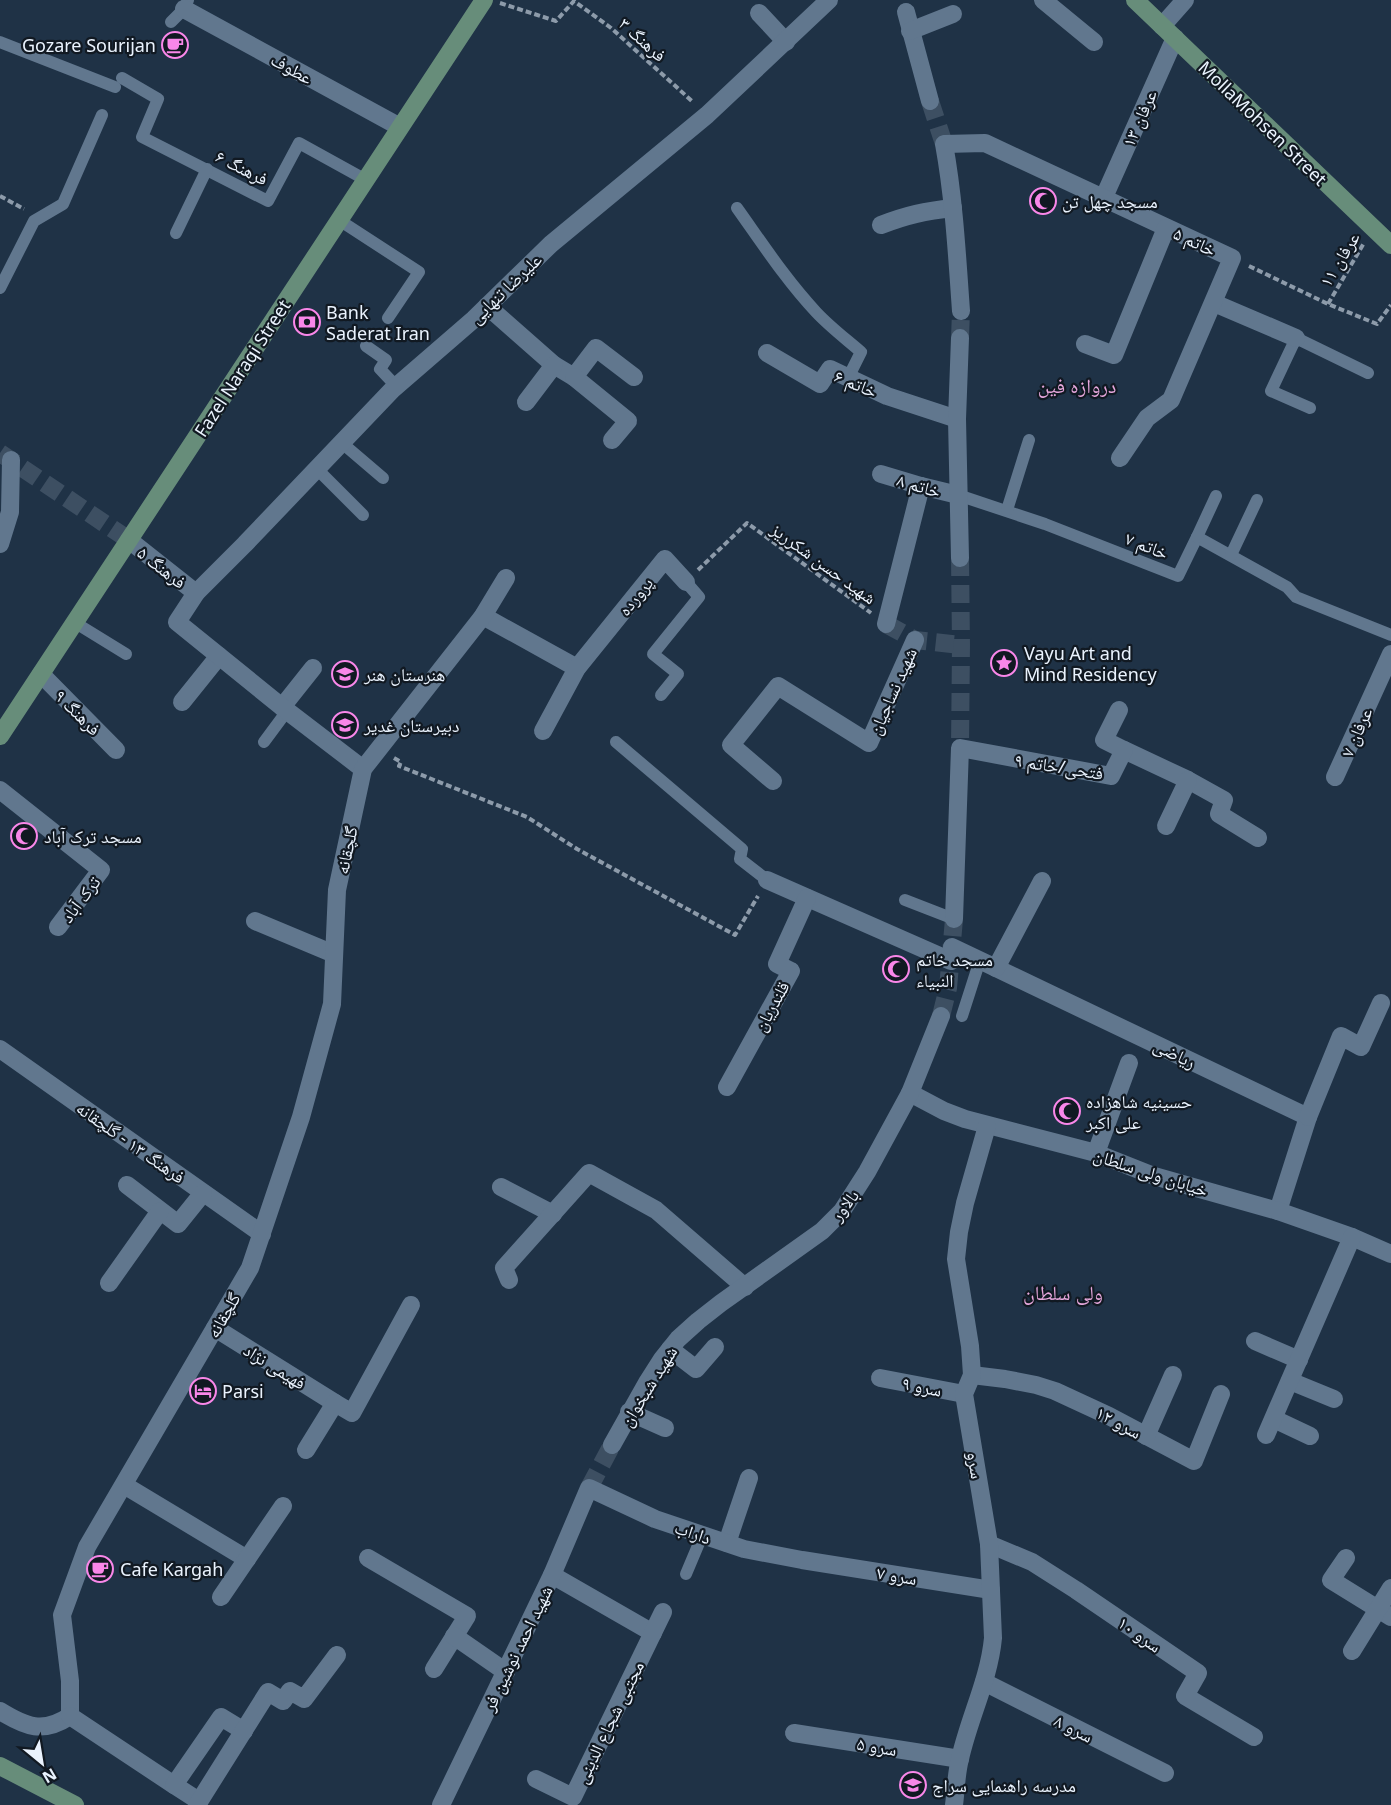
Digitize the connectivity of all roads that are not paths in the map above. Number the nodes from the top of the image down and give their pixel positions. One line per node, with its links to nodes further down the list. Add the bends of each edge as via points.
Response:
1 (484, 0): 17 (main road, Fazel Naraqi Street)
2 (829, 0): 13 (street, علیرضا تنهایی)
3 (1043, 0): 14 (street)
4 (1135, 0): 11 (main road, MollaMohsen Street)
5 (1185, 0): 11 (street, عرفان ۱۳)
6 (181, 10): 17 (street, عطوف)
7 (906, 12): 10 (street)
8 (759, 13): 13 (street)
9 (952, 14): 10 (street)
10 (910, 31): 15 (street)
11 (1168, 32): 20 (street, عرفان ۱۳); 27 (main road, MollaMohsen Street)
12 (0, 42): 18 (lane, فرهنگ ۶, via 158,99 142,137)
13 (786, 42): 30 (street, علیرضا تنهایی, via 707,115 551,244)
14 (1094, 42)
15 (930, 101)
16 (102, 115): 28 (lane, via 63,204 34,221)
17 (400, 128): 19 (main road, Fazel Naraqi Street)
18 (207, 169): 19 (lane, فرهنگ ۶, via 268,201 299,143); 26 (lane)
19 (366, 180): 23 (main road, Fazel Naraqi Street)
20 (1104, 197): 22 (street, خاتم ۵, via 985,143 944,144); 25 (street, خاتم ۵)
21 (737, 208): 42 (lane, via 815,311 861,352)
22 (953, 208): 24 (street, via 909,214); 31 (street)
23 (339, 220): 32 (lane, via 419,272); 62 (main road, Fazel Naraqi Street)
24 (881, 225)
25 (1166, 228): 29 (street, خاتم ۵, via 1232,258); 35 (street, via 1114,355)
26 (176, 233)
27 (1391, 245)
28 (0, 288)
29 (1214, 303): 34 (street); 50 (street, via 1171,400 1147,418)
30 (487, 306): 38 (street); 43 (street, علیرضا تنهایی)
31 (961, 311)
32 (388, 318)
33 (960, 338): 46 (street)
34 (1296, 338): 39 (lane); 45 (lane, via 1271,392)
35 (1085, 344)
36 (366, 346): 43 (lane, via 386,360 380,369)
37 (767, 353): 42 (street, خاتم ۶, via 820,384 830,369)
38 (554, 365): 40 (street); 44 (street)
39 (1368, 373)
40 (574, 376): 41 (street, via 596,348); 47 (street, via 628,421)
41 (634, 377)
42 (848, 378): 46 (street, خاتم ۶, via 887,396)
43 (396, 386): 49 (street, علیرضا تنهایی)
44 (526, 402)
45 (1310, 408)
46 (957, 419): 56 (street)
47 (612, 440)
48 (1029, 440): 59 (lane)
49 (342, 443): 52 (street, علیرضا تنهایی); 54 (lane)
50 (1120, 458)
51 (11, 460): 63 (street, via 10,512)
52 (317, 469): 60 (lane); 68 (street, علیرضا تنهایی)
53 (881, 474): 55 (street, خاتم ۸)
54 (383, 478)
55 (921, 486): 56 (street, خاتم ۸); 71 (street)
56 (958, 495): 59 (lane, خاتم ۷); 65 (street)
57 (1216, 496): 61 (lane)
58 (1257, 500): 64 (lane)
59 (1008, 510): 61 (lane, خاتم ۷, via 1178,576)
60 (363, 515)
61 (1197, 537): 64 (lane, خاتم ۷)
62 (129, 540): 68 (street, فرهنگ ۵); 70 (main road, Fazel Naraqi Street)
63 (0, 544)
64 (1232, 555): 72 (lane, خاتم ۷, via 1287,587 1296,597)
65 (960, 558)
66 (506, 578): 69 (street)
67 (686, 582): 78 (street, پرورده, via 665,559); 80 (lane, via 699,597 653,654 678,674)
68 (196, 593): 76 (street, علیرضا تنهایی, via 177,622)
69 (483, 616): 78 (street); 90 (street)
70 (74, 622): 74 (lane); 79 (main road, Fazel Naraqi Street)
71 (886, 624)
72 (1391, 634)
73 (915, 640): 93 (street, شهید نساجیان, via 869,743 778,686 731,745)
74 (126, 654)
75 (1391, 654): 91 (street, عرفان ۷)
76 (219, 657): 81 (street); 82 (street)
77 (313, 668): 82 (street)
78 (577, 668): 84 (street, پرورده)
79 (41, 674): 85 (main road, Fazel Naraqi Street); 88 (street, فرهنگ ۹)
80 (661, 694)
81 (182, 702)
82 (284, 709): 86 (lane); 90 (street)
83 (1119, 710): 89 (street, فتحی/خاتم ۹, via 1104,740)
84 (543, 731)
85 (0, 736)
86 (264, 742)
87 (616, 742): 97 (lane, via 742,849 740,859)
88 (116, 750)
89 (1124, 750): 92 (street); 101 (street, فتحی/خاتم ۹, via 1111,776 960,748)
90 (363, 769): 104 (street, گلچقانه, via 337,890)
91 (1335, 777)
92 (1188, 780): 95 (street); 96 (street, via 1224,800 1219,814)
93 (773, 781)
94 (0, 790): 103 (street, ترک آباد, via 101,870)
95 (1166, 826)
96 (1258, 838)
97 (767, 880): 99 (street, ریاضی)
98 (1042, 882): 105 (street)
99 (807, 898): 105 (street, ریاضی, via 951,954); 111 (street, قلندریان, via 777,964 791,971)
100 (904, 900): 101 (lane)
101 (954, 919)
102 (255, 921): 104 (street)
103 (58, 927)
104 (334, 954): 122 (street, گلچقانه, via 332,1004 301,1117)
105 (988, 964): 108 (lane); 113 (street, ریاضی)
106 (1381, 1003): 113 (street, via 1360,1047 1341,1036)
107 (942, 1016): 112 (street, بالاور)
108 (962, 1016)
109 (0, 1049): 118 (street, فرهنگ ۱۳ - گلچقانه)
110 (1129, 1063): 115 (street)
111 (727, 1087)
112 (910, 1093): 114 (street, خیابان ولی سلطان, via 944,1111); 127 (street, بالاور, via 842,1211 822,1231)
113 (1308, 1117): 120 (street)
114 (987, 1126): 115 (street, خیابان ولی سلطان); 134 (street, via 961,1222 956,1259)
115 (1096, 1153): 120 (street, خیابان ولی سلطان, via 1154,1176)
116 (127, 1185): 119 (street)
117 (501, 1187): 121 (street)
118 (203, 1193): 119 (street, via 178,1224); 122 (street, فرهنگ ۱۳ - گلچقانه)
119 (160, 1211): 126 (street)
120 (1278, 1211): 123 (street, خیابان ولی سلطان)
121 (553, 1214): 125 (street, via 504,1268); 127 (street, via 589,1173 656,1210)
122 (262, 1234): 129 (street, گلچقانه, via 250,1268)
123 (1352, 1237): 124 (street, خیابان ولی سلطان); 133 (street)
124 (1391, 1254)
125 (509, 1280)
126 (109, 1284)
127 (745, 1287): 132 (street, شهید شبخوان, via 698,1321)
128 (411, 1305): 141 (street, via 352,1413)
129 (215, 1328): 141 (street, فهیمی نژاد); 149 (street, گلچقانه)
130 (1255, 1341): 133 (street)
131 (715, 1347): 132 (street, via 696,1369)
132 (670, 1349): 142 (street, شهید شبخوان)
133 (1299, 1360): 137 (street)
134 (972, 1375): 138 (street); 144 (street, سرو ۱۲, via 1055,1391)
135 (1173, 1375): 144 (street)
136 (880, 1378): 138 (street, سرو ۹)
137 (1290, 1381): 140 (street); 145 (street, via 1270,1427)
138 (964, 1394): 154 (street, سرو)
139 (1221, 1394): 144 (street, سرو ۱۲, via 1194,1461)
140 (1334, 1399)
141 (335, 1403): 147 (street)
142 (629, 1412): 143 (street); 146 (street, شهید شبخوان)
143 (665, 1428)
144 (1146, 1436)
145 (1310, 1436)
146 (612, 1444)
147 (306, 1450)
148 (749, 1478): 153 (street)
149 (124, 1485): 157 (street); 174 (street, گلچقانه, via 87,1547 62,1615)
150 (589, 1488): 152 (street, داراب); 160 (street, شهید احمد نوشین فر)
151 (283, 1506): 157 (street)
152 (702, 1536): 153 (street, داراب); 159 (lane)
153 (727, 1543): 158 (street, داراب)
154 (989, 1544): 162 (street, سرو); 177 (street, سرو ۱۰, via 1032,1562 1198,1673 1185,1696)
155 (368, 1557): 167 (street, via 467,1616)
156 (1347, 1558): 165 (street, via 1331,1580)
157 (247, 1559): 163 (street)
158 (802, 1560): 162 (street, سرو ۷)
159 (686, 1574)
160 (552, 1575): 166 (street); 171 (street, شهید احمد نوشین فر)
161 (1391, 1588): 165 (street)
162 (991, 1590): 172 (street, سرو, via 992,1653)
163 (221, 1597)
164 (663, 1612): 166 (street, مجتبی شجاع الدینی)
165 (1384, 1613): 168 (street)
166 (652, 1633): 181 (street, مجتبی شجاع الدینی, via 573,1797)
167 (454, 1636): 170 (street); 171 (street)
168 (1352, 1651)
169 (336, 1654): 175 (street, via 304,1699 290,1691 283,1701 268,1692)
170 (434, 1669)
171 (506, 1672): 185 (street, شهید احمد نوشین فر)
172 (984, 1682): 178 (street, سرو); 180 (street, سرو ۸)
173 (0, 1711): 174 (street, via 26,1726 40,1727 60,1723)
174 (70, 1716): 182 (street)
175 (244, 1731): 182 (street, via 221,1716); 183 (street)
176 (794, 1733): 178 (street, سرو ۵)
177 (1254, 1737)
178 (960, 1759): 186 (street, سرو)
179 (0, 1766): 184 (main road)
180 (1165, 1773)
181 (536, 1779)
182 (174, 1785): 183 (street)
183 (201, 1804)
184 (75, 1805)
185 (441, 1805)
186 (954, 1805)

